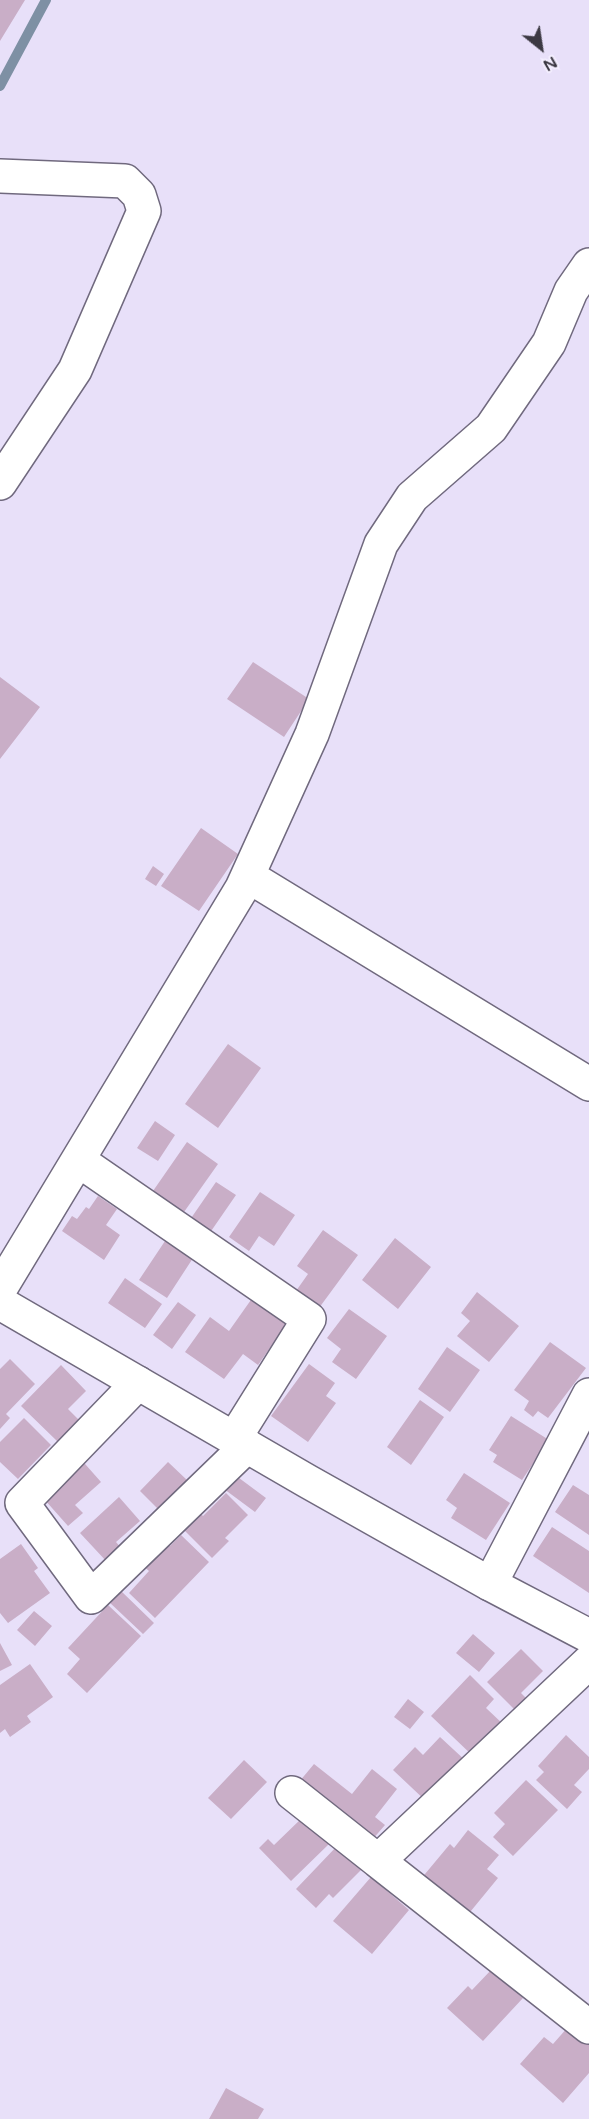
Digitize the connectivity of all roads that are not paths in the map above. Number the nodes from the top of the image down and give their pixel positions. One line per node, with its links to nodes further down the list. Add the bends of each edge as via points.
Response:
1 (0, 176): 3 (street, via 125,181 140,195 144,211 75,370)
2 (589, 265): 4 (street, via 571,291 549,343 491,428 412,497 381,544 312,734)
3 (0, 483)
4 (248, 876): 5 (street); 6 (street)
5 (589, 1084)
6 (78, 1160): 7 (street); 11 (street, via 309,1319)
7 (0, 1288)
8 (0, 1304): 9 (street)
9 (138, 1383): 11 (street); 11 (street, via 22,1503 91,1597)
10 (589, 1395): 12 (street)
11 (240, 1442): 12 (street)
12 (490, 1584): 13 (street)
13 (589, 1636)
14 (589, 1662): 16 (street)
15 (292, 1793): 16 (street)
16 (378, 1861): 17 (street)
17 (589, 2027)

